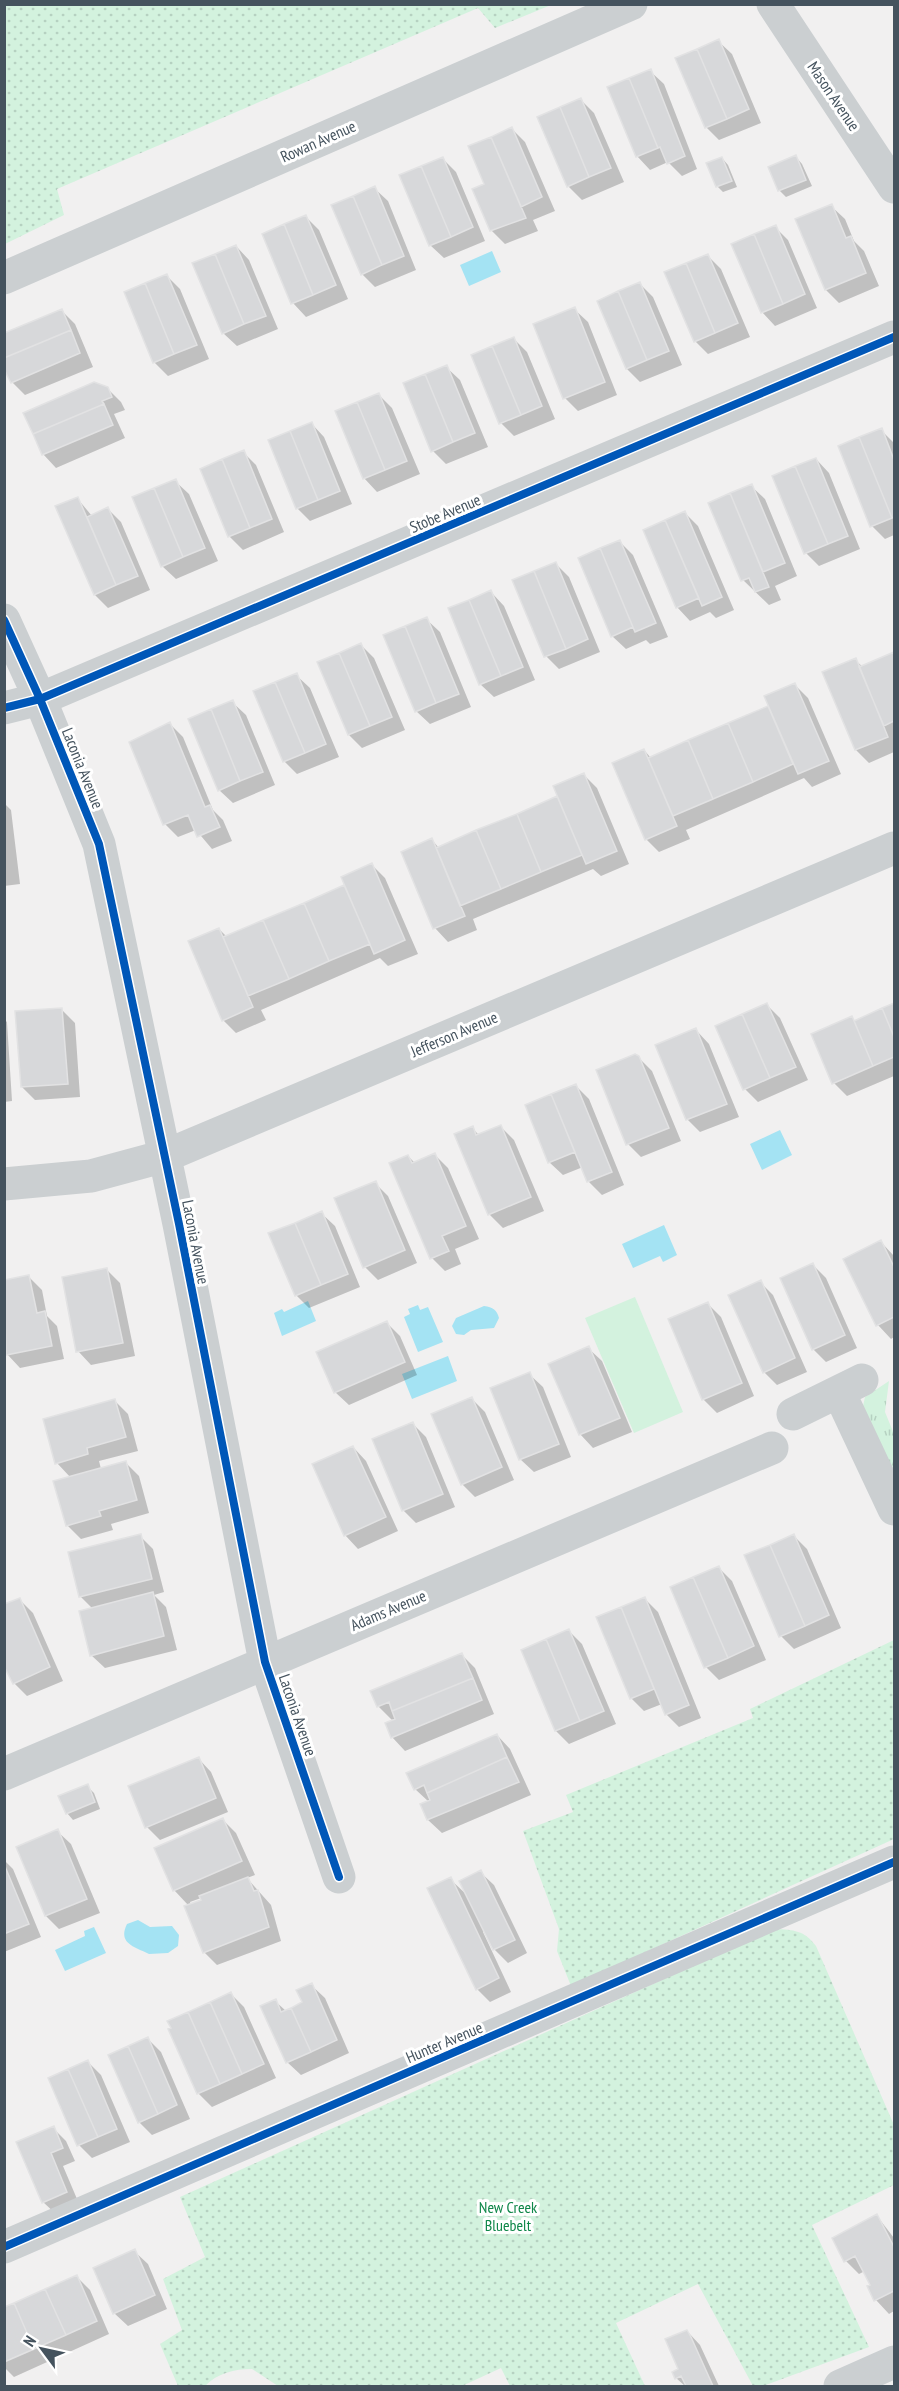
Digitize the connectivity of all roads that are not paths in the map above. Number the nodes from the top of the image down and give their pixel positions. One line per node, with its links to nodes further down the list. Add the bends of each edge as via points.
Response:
1 (631, 4): 4 (street, Rowan Avenue)
2 (773, 4): 3 (street, Mason Avenue)
3 (894, 187)
4 (4, 278)
5 (894, 338): 7 (street, Stobe Avenue)
6 (4, 620): 7 (street, Laconia Avenue)
7 (40, 699): 8 (street, Stobe Avenue); 10 (street, Laconia Avenue, via 99,844)
8 (4, 708)
9 (894, 848): 10 (street, Jefferson Avenue)
10 (165, 1156): 11 (street, Jefferson Avenue, via 91,1176); 15 (street, Laconia Avenue)
11 (4, 1184)
12 (794, 1414): 14 (street, via 851,1386)
13 (772, 1448): 15 (street, Adams Avenue)
14 (894, 1509)
15 (265, 1662): 16 (street, Adams Avenue); 18 (street, Laconia Avenue)
16 (4, 1774)
17 (894, 1862): 19 (street, Hunter Avenue)
18 (339, 1877)
19 (4, 2247)
20 (894, 2362): 21 (street)
21 (840, 2386)

